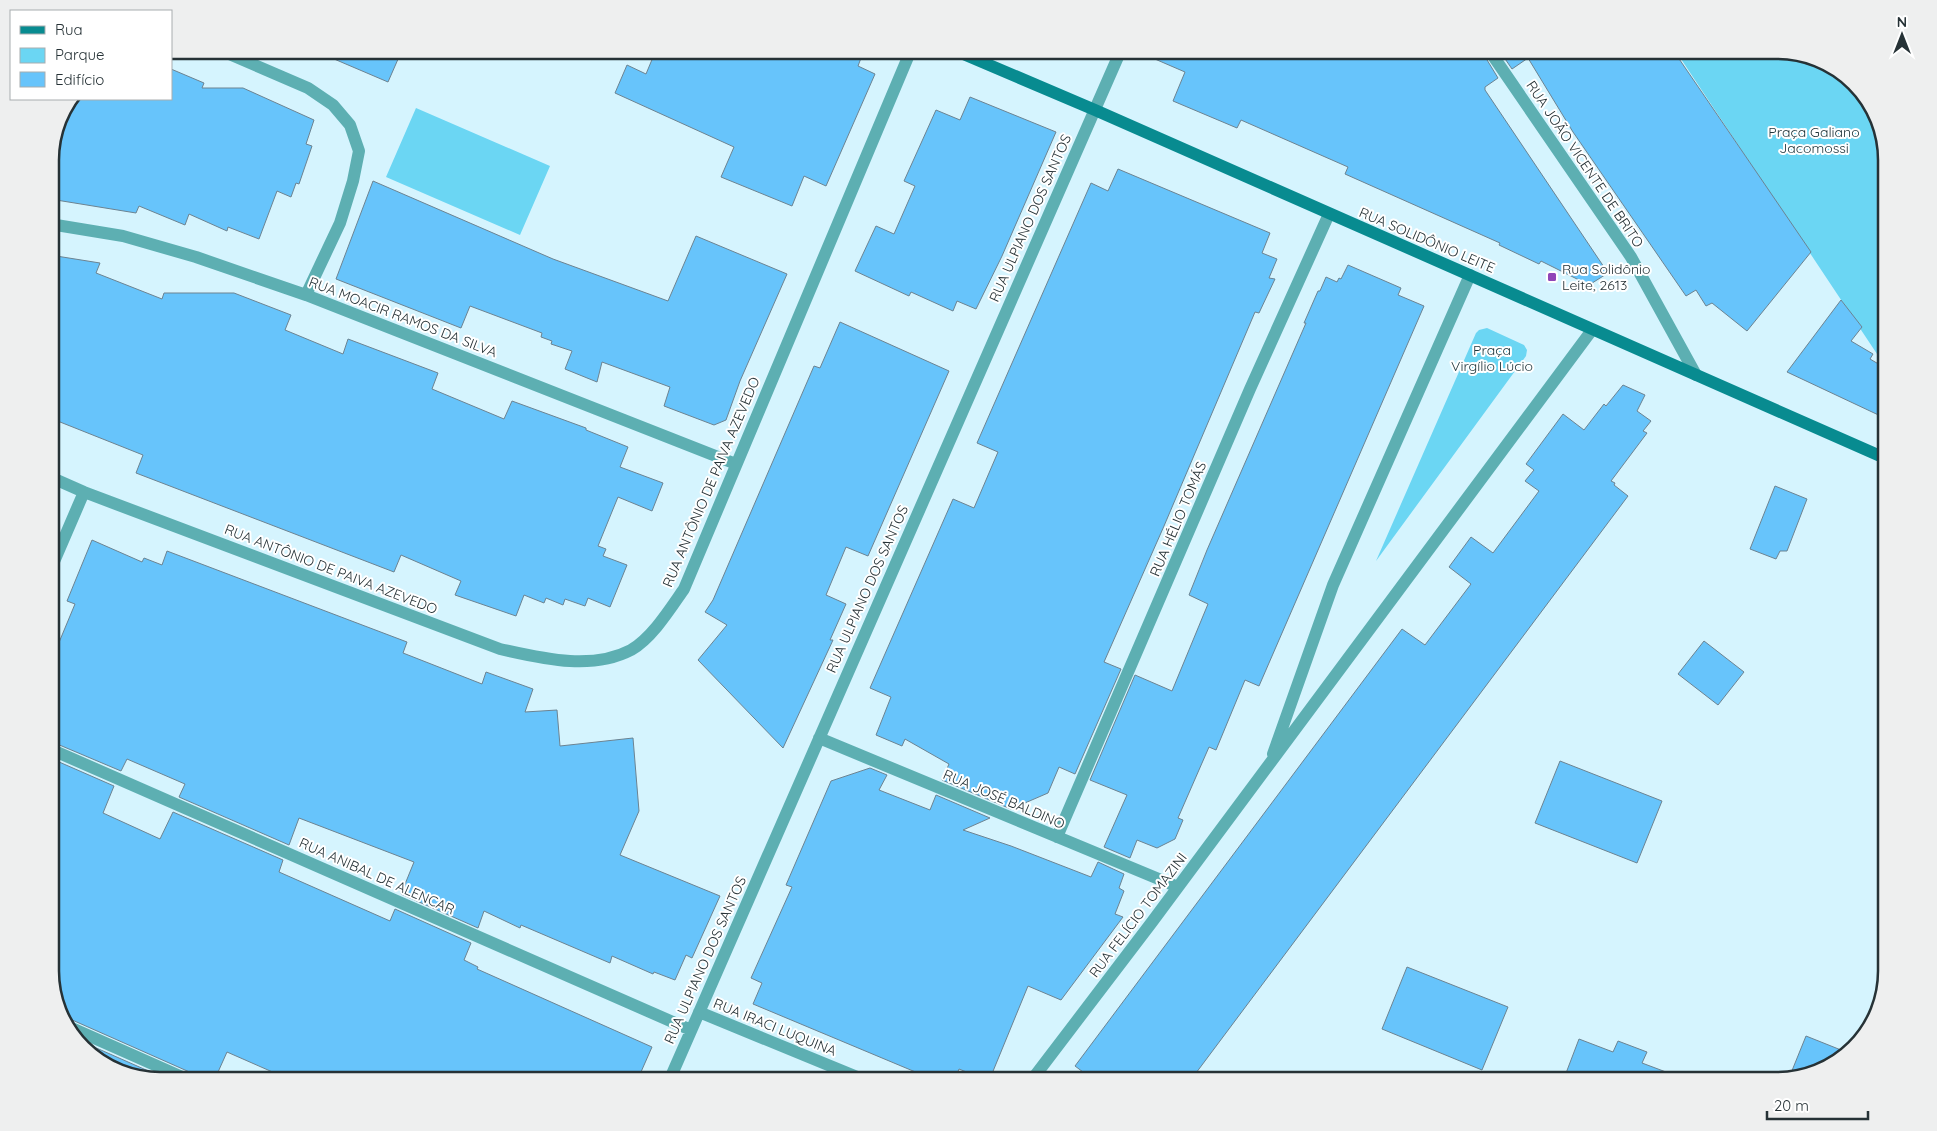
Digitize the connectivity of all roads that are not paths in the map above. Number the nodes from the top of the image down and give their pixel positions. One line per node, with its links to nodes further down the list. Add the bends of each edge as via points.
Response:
1 (241, 59): 10 (street, via 308,88 333,105 350,125 359,151 340,224)
2 (907, 59): 14 (street, RUA ANTÔNIO DE PAIVA AZEVEDO)
3 (975, 59): 6 (main road, RUA SOLIDÔNIO LEITE)
4 (1117, 59): 6 (street, RUA ULPIANO DOS SANTOS)
5 (1495, 59): 12 (street, RUA JOÃO VICENTE DE BRITO, via 1631,257)
6 (1095, 110): 7 (main road, RUA SOLIDÔNIO LEITE); 18 (street, RUA ULPIANO DOS SANTOS)
7 (1329, 214): 9 (main road, RUA SOLIDÔNIO LEITE); 21 (street, RUA HÉLIO TOMÁS)
8 (59, 225): 10 (street, RUA MOACIR RAMOS DA SILVA, via 123,236)
9 (1470, 275): 11 (main road, RUA SOLIDÔNIO LEITE); 20 (street, via 1333,585)
10 (306, 295): 14 (street, RUA MOACIR RAMOS DA SILVA)
11 (1592, 330): 12 (main road, RUA SOLIDÔNIO LEITE); 20 (street)
12 (1696, 375): 13 (main road, RUA SOLIDÔNIO LEITE)
13 (1878, 455)
14 (736, 464): 16 (street, RUA ANTÔNIO DE PAIVA AZEVEDO, via 684,589 659,626 632,649 602,660 550,659 500,649)
15 (59, 480): 16 (street, RUA ANTÔNIO DE PAIVA AZEVEDO)
16 (84, 492): 17 (street)
17 (59, 550)
18 (819, 738): 21 (street, RUA JOSÉ BALDINO); 23 (street, RUA ULPIANO DOS SANTOS)
19 (59, 753): 24 (street, RUA ANIBAL DE ALENCAR)
20 (1269, 765): 22 (street, RUA FELÍCIO TOMAZINI)
21 (1057, 837): 22 (street, RUA JOSÉ BALDINO)
22 (1178, 887): 29 (street, RUA FELÍCIO TOMAZINI)
23 (699, 1012): 24 (street, RUA ULPIANO DOS SANTOS); 28 (street, RUA IRACI LUQUINA)
24 (691, 1030): 27 (street, RUA ULPIANO DOS SANTOS)
25 (79, 1031): 26 (street)
26 (170, 1072)
27 (673, 1072)
28 (845, 1072)
29 (1038, 1072)

